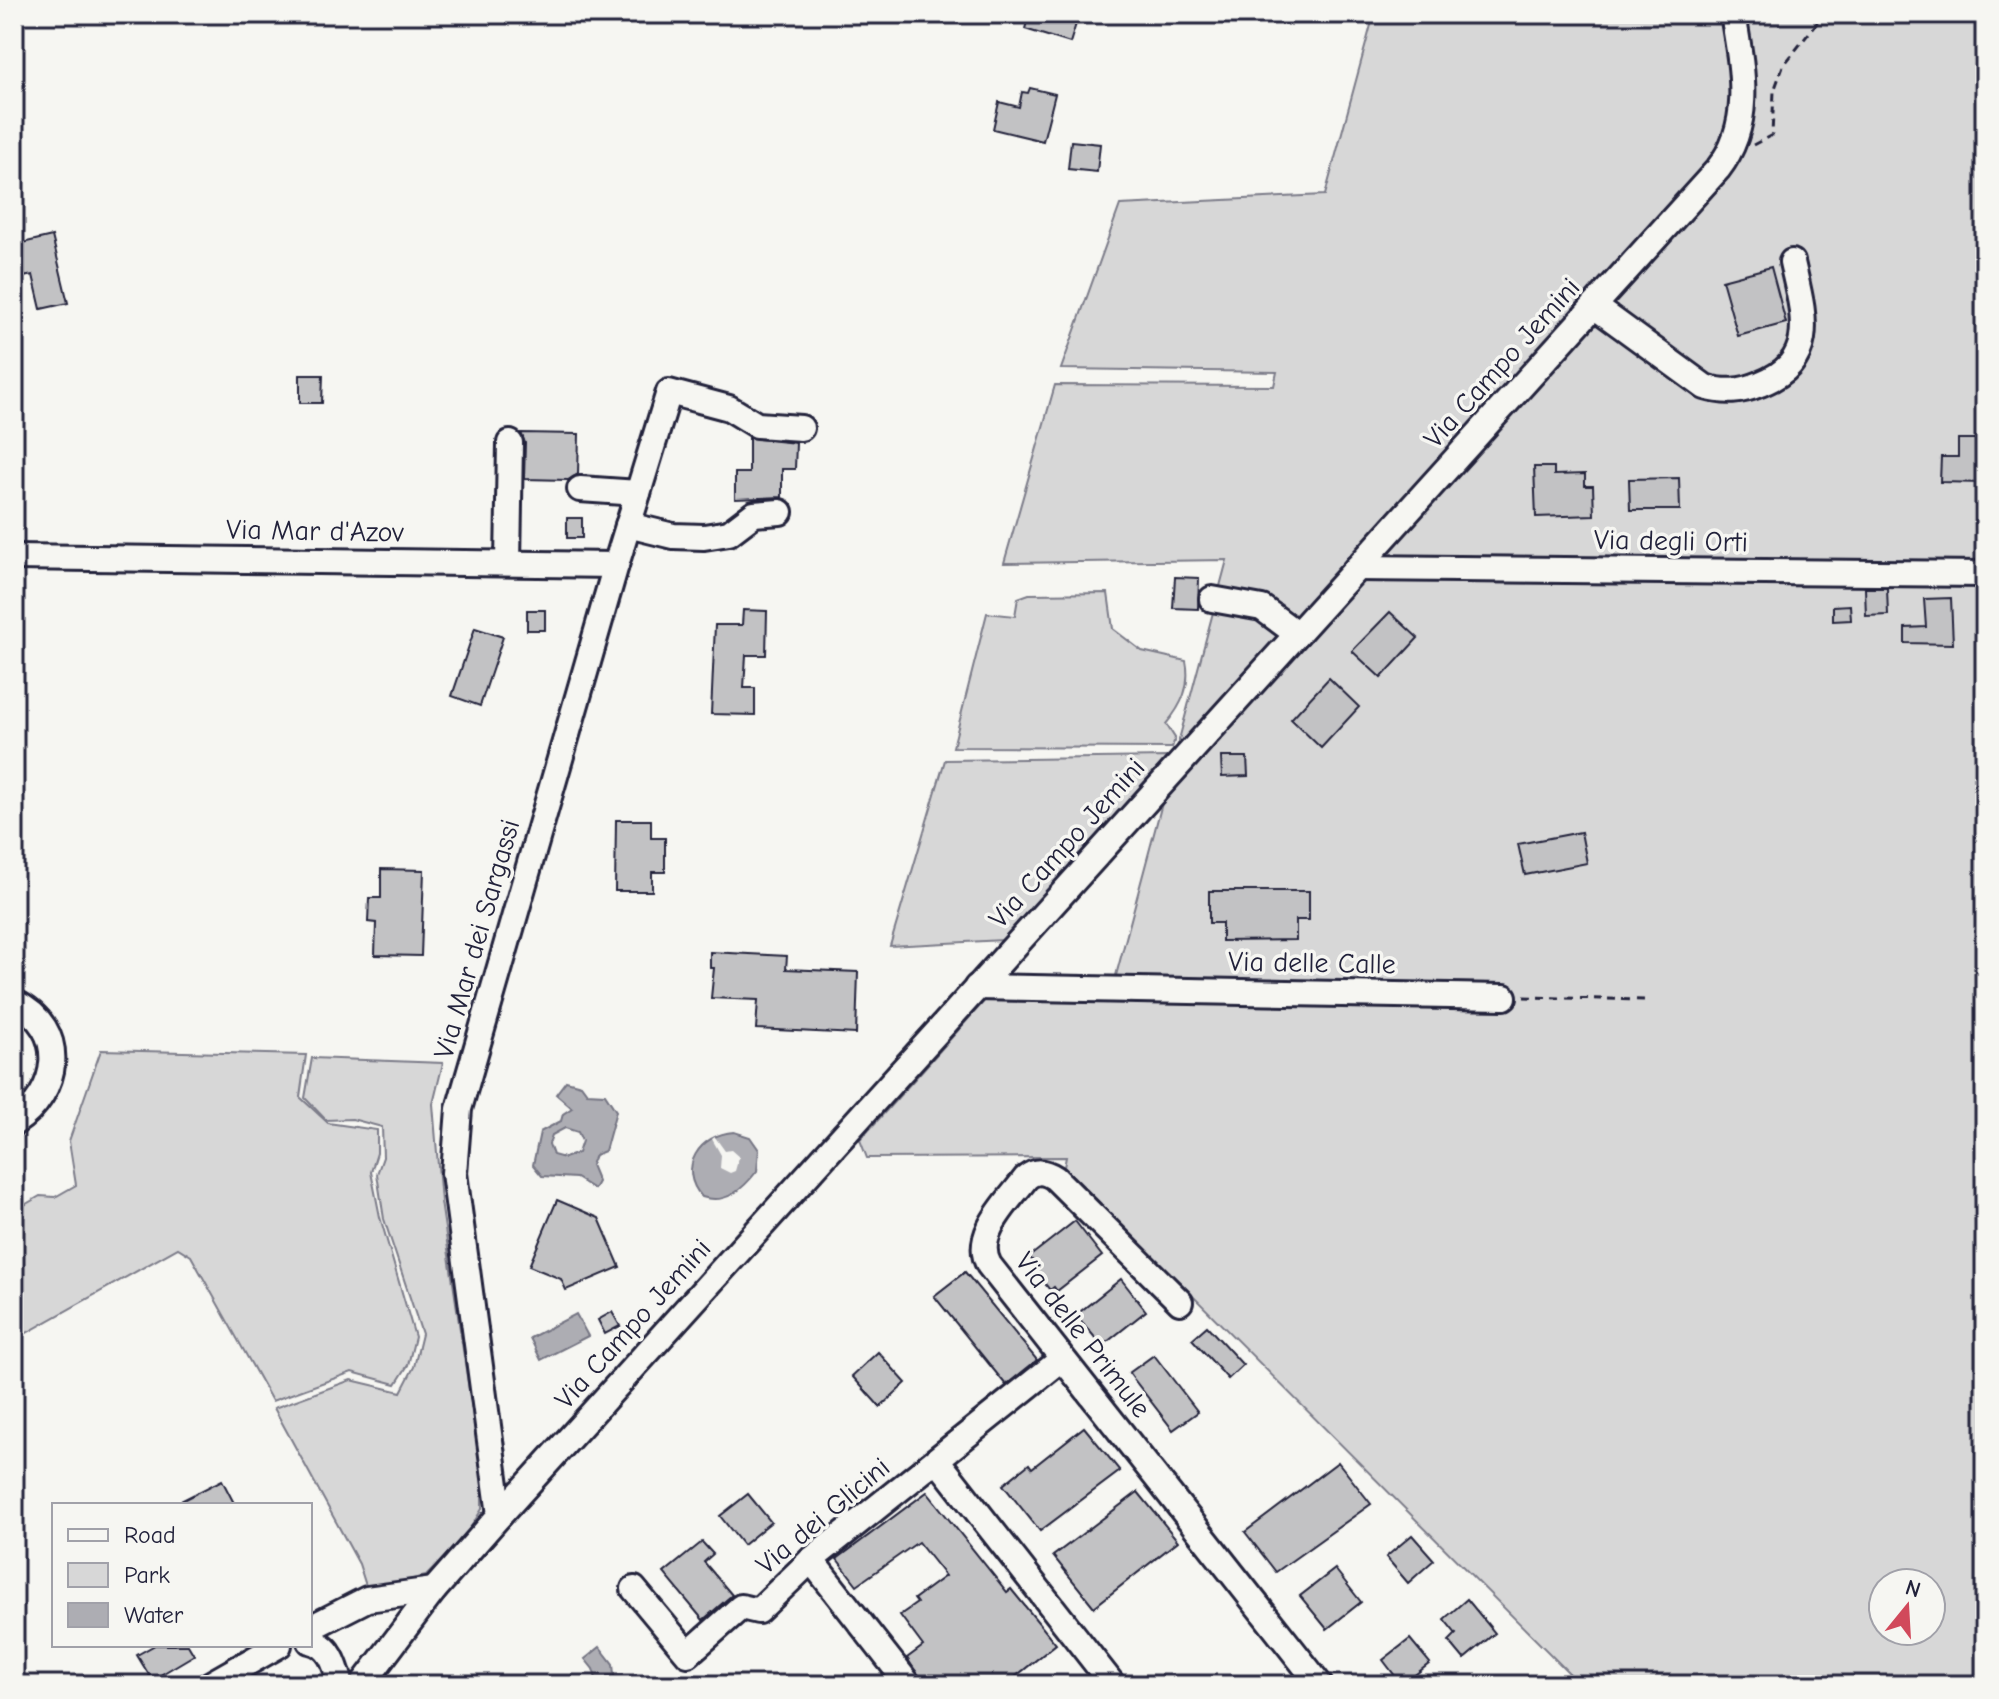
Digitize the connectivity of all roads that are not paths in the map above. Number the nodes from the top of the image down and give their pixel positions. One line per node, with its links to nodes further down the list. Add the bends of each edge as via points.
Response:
1 (1733, 14): 3 (street, Via Campo Jemini, via 1742,75 1736,141 1718,169)
2 (1792, 262): 3 (street, via 1804,319 1797,360 1778,377 1751,388 1723,393 1705,387)
3 (1594, 306): 13 (street, Via Campo Jemini)
4 (801, 428): 7 (street, Via Mar dei Sargassi, via 757,425 717,404 669,392)
5 (510, 443): 11 (street)
6 (580, 489): 7 (street)
7 (638, 493): 9 (street, Via Mar dei Sargassi)
8 (780, 512): 9 (street, via 754,514 729,533 704,537)
9 (628, 525): 12 (street, Via Mar dei Sargassi)
10 (14, 557): 11 (street, Via Mar d'Azov)
11 (508, 563): 12 (street, Via Mar d'Azov)
12 (616, 565): 24 (street, Via Mar dei Sargassi, via 454,1141)
13 (1357, 568): 14 (street, Via degli Orti); 16 (street, Via Campo Jemini)
14 (1985, 574)
15 (1212, 599): 16 (street, via 1262,608)
16 (1297, 634): 17 (street, Via Campo Jemini, via 1252,700)
17 (977, 987): 18 (street, Via delle Calle); 24 (street, Via Campo Jemini)
18 (1504, 997)
19 (14, 1002): 20 (street, via 35,1015 53,1053 52,1075 35,1109)
20 (14, 1123)
21 (1180, 1302): 22 (street, Via delle Primule, via 1055,1178 1035,1172 992,1225 984,1252)
22 (1062, 1359): 23 (street, Via dei Glicini); 36 (street, Via delle Primule)
23 (937, 1460): 25 (street, Via dei Glicini); 35 (street)
24 (500, 1515): 27 (street, Via Campo Jemini)
25 (811, 1560): 26 (street, Via dei Glicini, via 758,1611 741,1607 688,1654); 34 (street)
26 (634, 1589)
27 (434, 1590): 28 (street, via 367,1599); 33 (street, Via Campo Jemini)
28 (312, 1627)
29 (312, 1642): 32 (street, via 331,1656)
30 (276, 1647): 31 (street)
31 (209, 1685)
32 (341, 1685)
33 (362, 1685)
34 (909, 1685)
35 (1113, 1685)
36 (1320, 1685)

